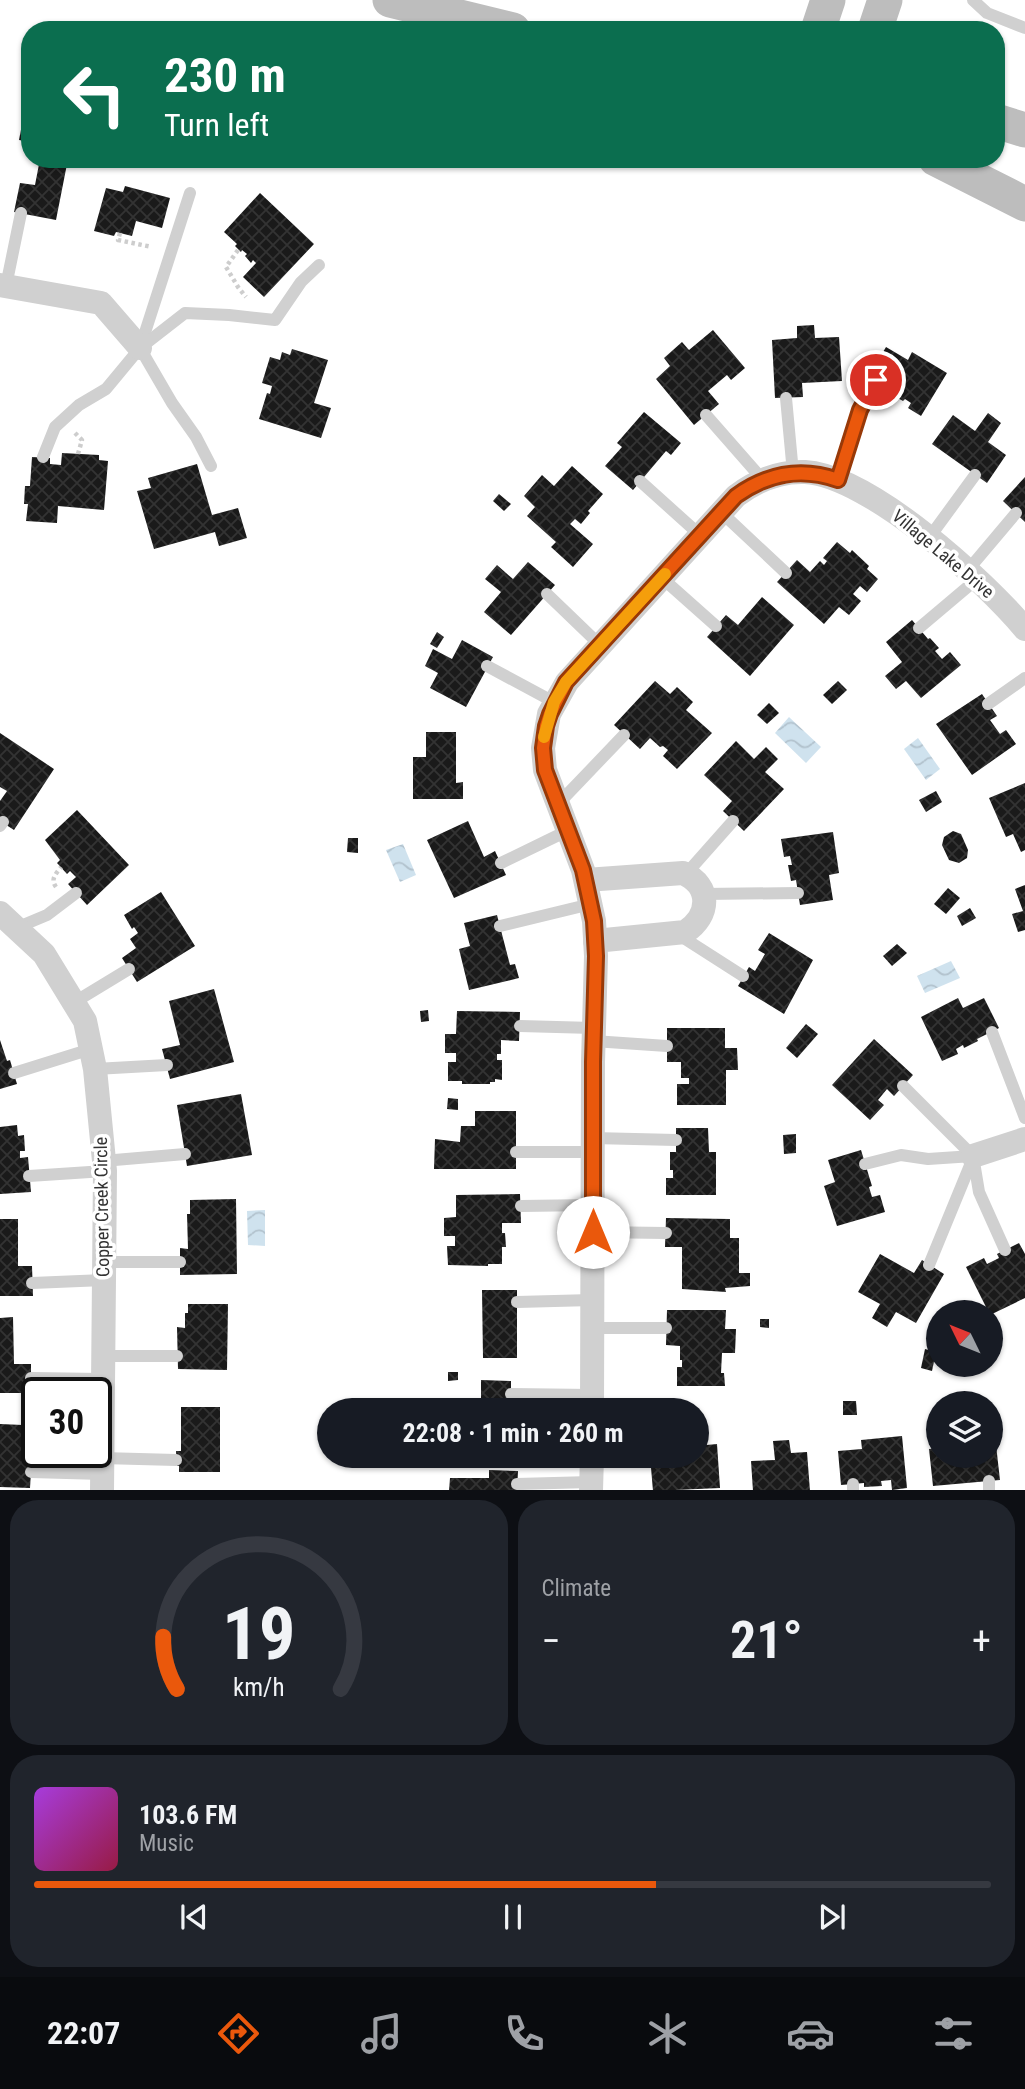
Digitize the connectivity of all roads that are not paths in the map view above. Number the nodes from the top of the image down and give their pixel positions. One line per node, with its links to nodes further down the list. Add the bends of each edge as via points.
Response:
1 (390, 0): 5 (street)
2 (828, 0): 6 (street)
3 (885, 0): 7 (street)
4 (972, 0): 8 (lane, via 987,13)
5 (476, 21)
6 (821, 21)
7 (878, 21)
8 (1025, 28)
9 (1005, 124): 10 (street)
10 (1025, 130)
11 (954, 168): 13 (street)
12 (190, 193): 17 (lane)
13 (1025, 204)
14 (21, 213): 16 (lane)
15 (319, 265): 17 (lane, via 275,320 185,313)
16 (3, 286): 17 (street, via 101,303)
17 (140, 348): 21 (lane, via 106,389 55,427); 22 (lane)
18 (876, 380): 26 (lane, via 860,410)
19 (786, 398): 23 (lane)
20 (706, 415): 25 (lane)
21 (43, 457)
22 (211, 466)
23 (793, 473): 25 (street, Village Lake Drive); 26 (street, Village Lake Drive)
24 (975, 475): 31 (lane)
25 (763, 480): 28 (street, Village Lake Drive, via 736,496)
26 (838, 480): 31 (street, Village Lake Drive)
27 (640, 481): 30 (lane)
28 (721, 512): 30 (street, Village Lake Drive); 32 (lane)
29 (1016, 513): 33 (lane)
30 (700, 535): 34 (street, Village Lake Drive)
31 (929, 538): 33 (street, Village Lake Drive)
32 (786, 573)
33 (973, 575): 36 (street, Village Lake Drive); 38 (lane)
34 (662, 578): 37 (lane); 39 (street, Village Lake Drive)
35 (547, 594): 39 (lane)
36 (1023, 624)
37 (716, 626)
38 (919, 628)
39 (600, 645): 42 (street, Village Lake Drive)
40 (487, 666): 42 (lane)
41 (1025, 678): 43 (lane)
42 (554, 702): 45 (street, Village Lake Drive, via 543,748 545,770)
43 (988, 704)
44 (624, 735): 45 (lane)
45 (558, 804): 47 (street, Village Lake Drive)
46 (733, 821): 49 (lane)
47 (569, 830): 48 (lane); 50 (street, Village Lake Drive)
48 (501, 863)
49 (686, 874): 50 (street); 53 (street)
50 (586, 880): 54 (street, Village Lake Drive)
51 (798, 892): 53 (lane)
52 (76, 893): 55 (lane, via 47,915)
53 (703, 894): 57 (street, via 704,909 698,922)
54 (591, 904): 56 (lane); 58 (street, Village Lake Drive)
55 (6, 923): 61 (street, Copper Creek Circle, via 44,954)
56 (500, 926)
57 (676, 933): 58 (street); 60 (lane)
58 (595, 941): 64 (street, Village Lake Drive)
59 (129, 969): 61 (lane)
60 (743, 976)
61 (74, 1003): 66 (street, Copper Creek Circle, via 85,1021)
62 (520, 1026): 64 (lane)
63 (992, 1032): 70 (lane)
64 (593, 1035): 65 (lane); 73 (street, Village Lake Drive)
65 (667, 1046)
66 (93, 1059): 67 (lane); 68 (lane); 78 (street, Copper Creek Circle)
67 (167, 1065)
68 (14, 1073)
69 (903, 1086): 76 (lane)
70 (1025, 1118)
71 (1025, 1139): 76 (street)
72 (676, 1140): 73 (lane)
73 (593, 1145): 74 (lane); 80 (street, Village Lake Drive)
74 (516, 1152)
75 (185, 1154): 78 (lane)
76 (974, 1156): 77 (lane, via 928,1159 901,1155); 84 (lane, via 979,1192); 86 (lane)
77 (865, 1164)
78 (104, 1166): 79 (lane); 87 (street, Copper Creek Circle)
79 (29, 1176)
80 (592, 1205): 81 (lane); 82 (street, Village Lake Drive)
81 (521, 1206)
82 (593, 1232): 83 (lane); 89 (street, Village Lake Drive)
83 (666, 1233)
84 (1005, 1250)
85 (180, 1262): 87 (lane)
86 (929, 1265)
87 (104, 1271): 88 (lane); 94 (street, Copper Creek Circle)
88 (32, 1283)
89 (592, 1300): 90 (lane); 91 (street, Village Lake Drive)
90 (517, 1302)
91 (592, 1328): 92 (lane); 98 (street, Village Lake Drive)
92 (666, 1328)
93 (177, 1356): 94 (lane)
94 (103, 1367): 95 (lane); 102 (street, Copper Creek Circle)
95 (38, 1377)
96 (511, 1394): 97 (lane)
97 (547, 1398)
98 (592, 1398)
99 (176, 1460): 102 (lane)
100 (592, 1468): 104 (street)
101 (31, 1472): 102 (lane)
102 (102, 1474)
103 (517, 1483): 104 (lane)
104 (591, 1486)

